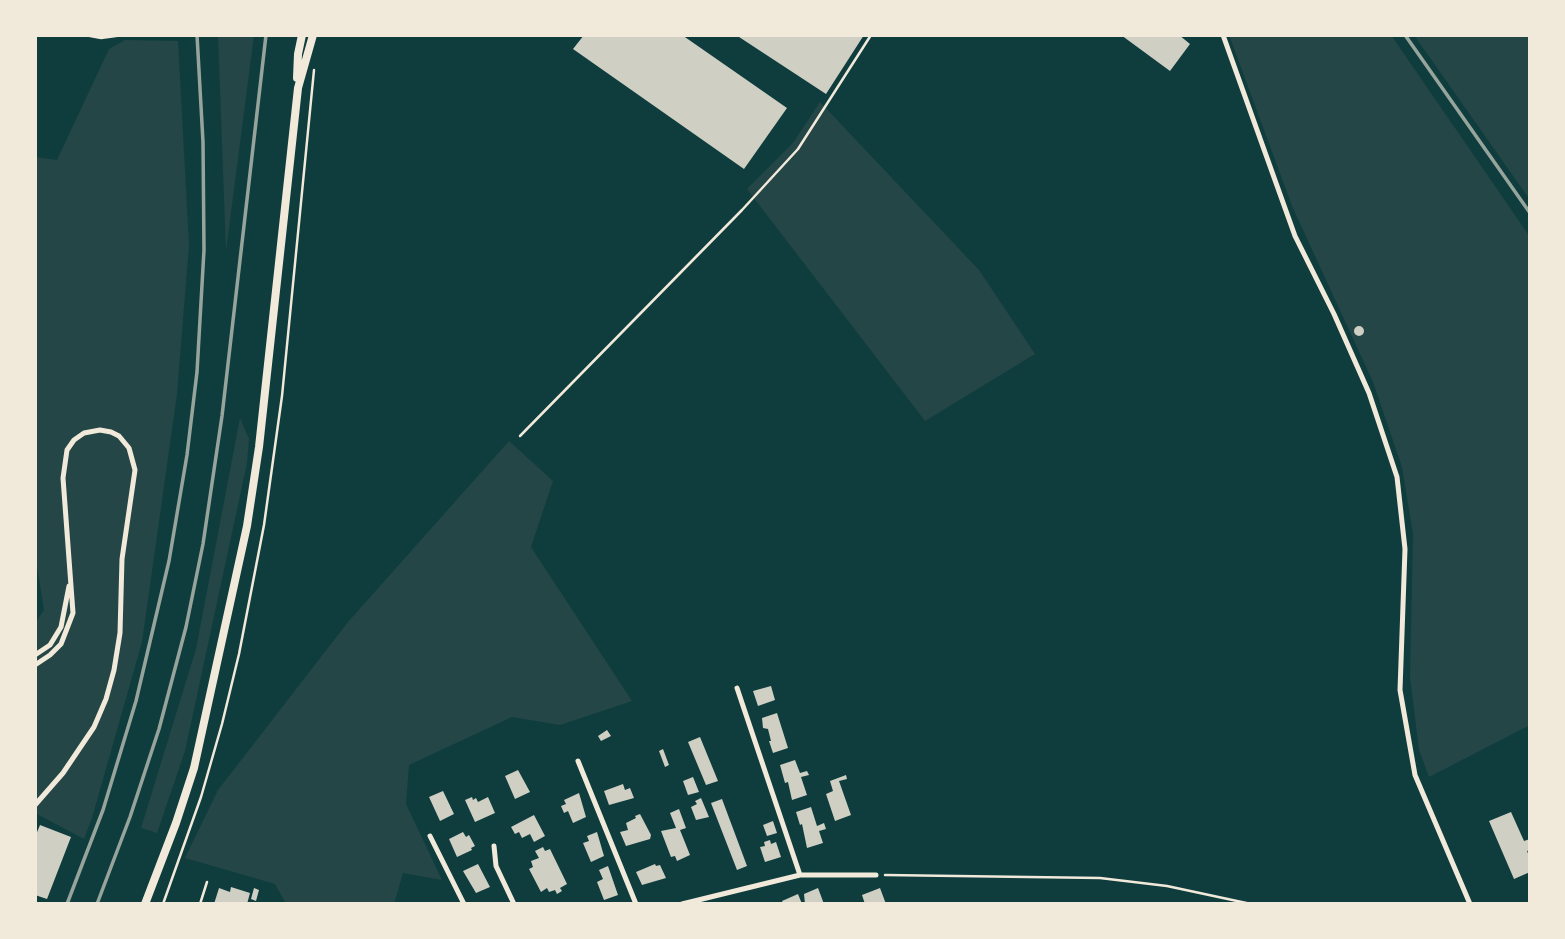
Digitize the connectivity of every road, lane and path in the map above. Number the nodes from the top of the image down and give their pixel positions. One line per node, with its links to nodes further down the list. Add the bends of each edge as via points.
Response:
1 (85, 35): 2 (lane)
2 (123, 35)
3 (302, 35): 8 (main road)
4 (313, 35): 8 (main road)
5 (872, 35): 9 (path, via 797,149)
6 (1223, 35): 29 (street, via 1295,236 1369,393 1397,477 1405,549 1400,690 1415,775)
7 (315, 64): 22 (path, via 282,396 264,525 222,724)
8 (298, 88): 21 (main road, via 247,526 194,768)
9 (520, 436)
10 (69, 576): 11 (street, via 61,627 50,645); 12 (street, via 72,622 57,650); 15 (street, via 65,457 74,440 100,429 119,436 129,448 135,470 122,559 114,670 94,727)
11 (35, 655)
12 (35, 665)
13 (737, 688): 18 (street)
14 (578, 761): 26 (street)
15 (35, 805)
16 (430, 836): 24 (street)
17 (494, 846): 25 (street, via 496,866)
18 (800, 875): 19 (street); 27 (street)
19 (876, 875): 28 (path, via 1100,878)
20 (207, 882): 23 (lane)
21 (145, 904)
22 (163, 904)
23 (200, 904)
24 (464, 904)
25 (514, 904)
26 (636, 904)
27 (682, 904)
28 (1251, 904)
29 (1470, 904)

